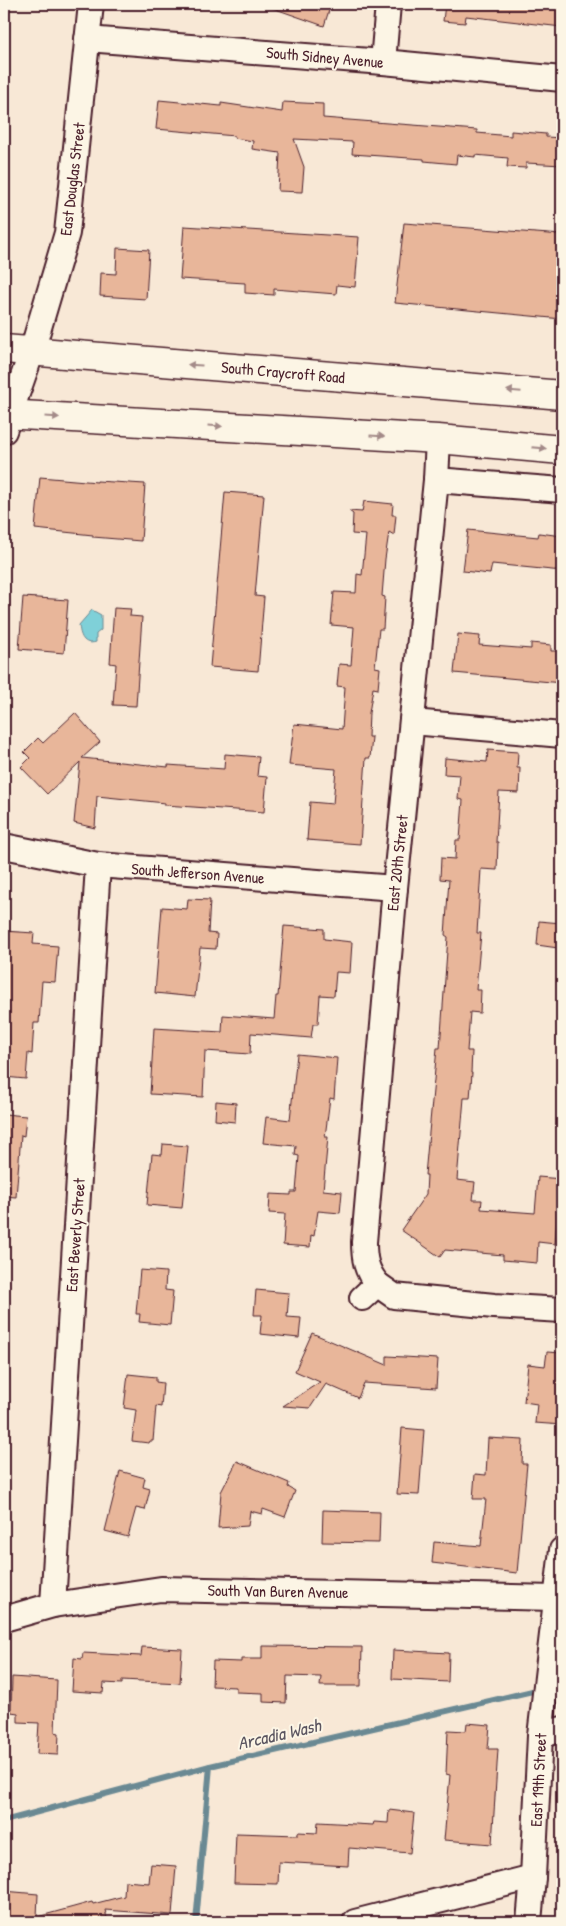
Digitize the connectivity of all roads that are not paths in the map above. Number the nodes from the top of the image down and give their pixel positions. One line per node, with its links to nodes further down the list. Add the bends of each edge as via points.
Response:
1 (91, 4): 3 (street, East Douglas Street)
2 (388, 4): 4 (street)
3 (87, 39): 4 (street, South Sidney Avenue); 7 (street, East Douglas Street, via 67,233)
4 (383, 62): 5 (street, South Sidney Avenue)
5 (562, 79)
6 (4, 349): 7 (main road, South Craycroft Road)
7 (32, 351): 8 (main road, South Craycroft Road, one-way to 7); 9 (street)
8 (562, 395)
9 (5, 419): 10 (main road, one-way to 10)
10 (438, 439): 11 (main road, one-way to 11); 12 (street, East 20th Street)
11 (562, 450)
12 (436, 480): 13 (street); 14 (street, East 20th Street)
13 (562, 490)
14 (412, 722): 15 (street); 18 (street, East 20th Street)
15 (562, 735)
16 (4, 846): 17 (street, South Jefferson Avenue)
17 (98, 865): 18 (street, South Jefferson Avenue); 22 (street, East Beverly Street)
18 (395, 888): 19 (street, East 20th Street, via 364,1242 370,1291 384,1290 400,1297)
19 (562, 1310)
20 (562, 1550): 21 (street, East 19th Street)
21 (555, 1598): 22 (street, South Van Buren Avenue, via 161,1589); 25 (street, East 19th Street)
22 (52, 1605): 23 (street, South Van Buren Avenue)
23 (4, 1619)
24 (562, 1729): 25 (street)
25 (540, 1736): 26 (street, East 19th Street)
26 (533, 1877): 27 (street); 28 (street, East 19th Street)
27 (354, 1922)
28 (528, 1922)

